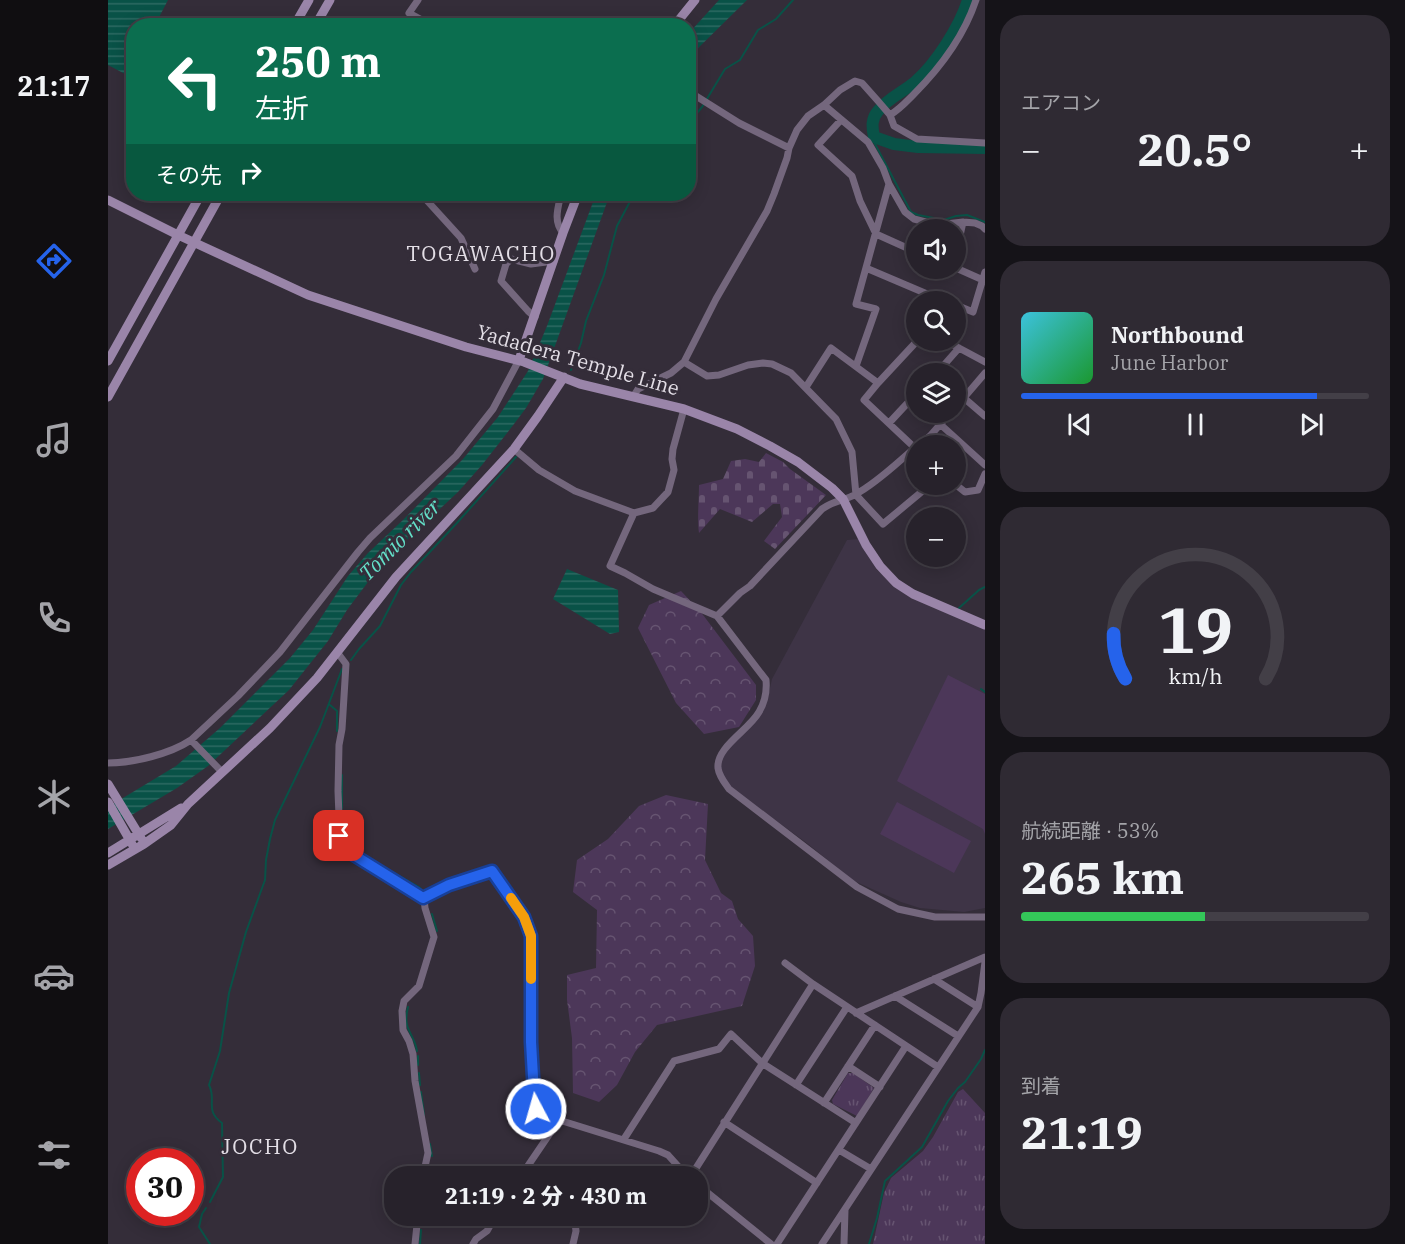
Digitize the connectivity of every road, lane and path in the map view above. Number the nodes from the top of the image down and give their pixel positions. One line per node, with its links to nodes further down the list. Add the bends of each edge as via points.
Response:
1 (309, 0): 6 (main road)
2 (330, 0): 7 (main road)
3 (418, 0): 8 (street, via 409,13)
4 (695, 0): 9 (main road)
5 (976, 0): 12 (street, via 955,44 928,80 899,110)
6 (299, 18)
7 (320, 18)
8 (418, 18)
9 (680, 18)
10 (696, 97): 15 (street)
11 (824, 105): 12 (street, via 855,81 862,83); 13 (street); 15 (street, via 808,116)
12 (887, 112): 14 (street, via 894,126 917,140)
13 (841, 120): 16 (street, via 868,142); 27 (street, via 818,145 852,176)
14 (985, 143)
15 (789, 148): 45 (street, via 767,211)
16 (889, 184): 23 (street, via 905,212); 27 (street)
17 (108, 200): 28 (main road, Yadadera Temple Line)
18 (197, 201): 28 (main road)
19 (217, 201): 29 (main road)
20 (428, 201): 33 (street, via 461,238)
21 (559, 201): 26 (street, via 556,216)
22 (575, 201): 26 (main road)
23 (914, 219)
24 (966, 222): 25 (street)
25 (985, 229)
26 (563, 233): 31 (main road)
27 (876, 234): 30 (street); 32 (street)
28 (178, 235): 29 (main road, Yadadera Temple Line); 43 (main road)
29 (194, 242): 44 (main road, Yadadera Temple Line, via 308,295 466,347); 54 (main road)
30 (906, 248)
31 (554, 261): 39 (main road); 39 (street, via 531,264 511,259 506,264 501,280)
32 (866, 268): 37 (street); 48 (street, via 856,304 876,309)
33 (476, 269)
34 (966, 272): 36 (street)
35 (985, 272): 36 (street)
36 (983, 280): 38 (street, via 973,312)
37 (920, 291)
38 (966, 309)
39 (535, 316): 44 (main road)
40 (908, 351): 51 (street)
41 (956, 351): 47 (street)
42 (965, 351): 46 (street)
43 (108, 360)
44 (522, 361): 50 (main road, Yadadera Temple Line); 76 (street, via 493,409 456,456 370,538 280,652)
45 (684, 362): 52 (street, via 707,376 748,365 772,364 791,373); 55 (street, via 638,389)
46 (985, 362)
47 (946, 363)
48 (856, 366): 51 (street); 52 (street, via 831,348)
49 (985, 373): 53 (street)
50 (560, 375): 55 (main road, Yadadera Temple Line); 64 (main road, via 538,416)
51 (878, 383): 60 (street, via 864,400)
52 (806, 387): 69 (street, via 836,419 852,452)
53 (966, 396)
54 (108, 397)
55 (633, 397): 58 (main road, Yadadera Temple Line)
56 (966, 400): 59 (street)
57 (906, 405): 60 (street)
58 (684, 409): 71 (main road, Yadadera Temple Line, via 770,446 798,462); 72 (street, via 673,449 674,470 668,492 652,508)
59 (985, 416)
60 (890, 423): 63 (street)
61 (940, 424): 62 (street); 66 (street)
62 (929, 435)
63 (906, 437)
64 (513, 449): 72 (street, via 575,491); 75 (main road, via 396,577)
65 (906, 456): 69 (street)
66 (985, 465)
67 (985, 474): 68 (street, via 978,490)
68 (966, 492)
69 (856, 495): 70 (street, via 883,525); 71 (street)
70 (918, 495)
71 (843, 499): 73 (street, via 822,509); 74 (main road, Yadadera Temple Line, via 866,545 896,583)
72 (634, 513): 73 (street, via 610,566)
73 (717, 616): 88 (street, via 766,680 767,692 759,712 718,761 720,777 729,789 857,886 898,909 935,917)
74 (985, 625)
75 (337, 652): 78 (main road, via 270,728); 87 (street, via 346,664 339,745 340,843)
76 (191, 740): 77 (street, via 171,751); 78 (street)
77 (108, 763)
78 (219, 769): 81 (main road)
79 (108, 784): 80 (main road)
80 (111, 798): 82 (main road)
81 (188, 804): 82 (main road); 83 (main road, via 171,825)
82 (134, 837): 83 (main road); 84 (main road); 85 (main road)
83 (144, 844): 84 (main road)
84 (135, 849): 86 (main road)
85 (108, 853)
86 (108, 865)
87 (423, 898): 107 (street, via 492,871 524,917 532,950 535,1106); 112 (street, via 434,937 418,986 404,1001 402,1011 403,1030 413,1054 428,1153)
88 (985, 917)
89 (985, 957): 92 (street)
90 (985, 962): 96 (street)
91 (785, 963): 93 (street)
92 (934, 979): 94 (street); 96 (street)
93 (813, 984): 95 (street); 101 (street)
94 (895, 996): 97 (street); 99 (street)
95 (847, 1007): 97 (street); 104 (street)
96 (978, 1007): 99 (street)
97 (856, 1013): 98 (street)
98 (875, 1025): 100 (street); 102 (street)
99 (958, 1036): 103 (street)
100 (906, 1046): 103 (street); 105 (street)
101 (762, 1063): 104 (street); 108 (street); 110 (street, via 731,1034 719,1049 674,1061)
102 (848, 1066): 105 (street); 106 (street)
103 (938, 1067): 116 (street)
104 (796, 1085): 106 (street)
105 (880, 1087): 109 (street)
106 (824, 1103): 109 (street)
107 (559, 1120): 110 (street); 113 (street)
108 (724, 1122): 115 (street); 117 (street)
109 (856, 1123): 111 (street)
110 (624, 1139): 114 (street, via 668,1155)
111 (839, 1150): 116 (street); 117 (street)
112 (425, 1166)
113 (528, 1166)
114 (679, 1166)
115 (695, 1166)
116 (871, 1169): 119 (street)
117 (817, 1183): 127 (street)
118 (708, 1193): 126 (street)
119 (845, 1210): 128 (street); 129 (street)
120 (417, 1226): 123 (street)
121 (489, 1226): 124 (street)
122 (575, 1226): 125 (street)
123 (415, 1244)
124 (473, 1244)
125 (573, 1244)
126 (771, 1244)
127 (777, 1244)
128 (822, 1244)
129 (844, 1244)

